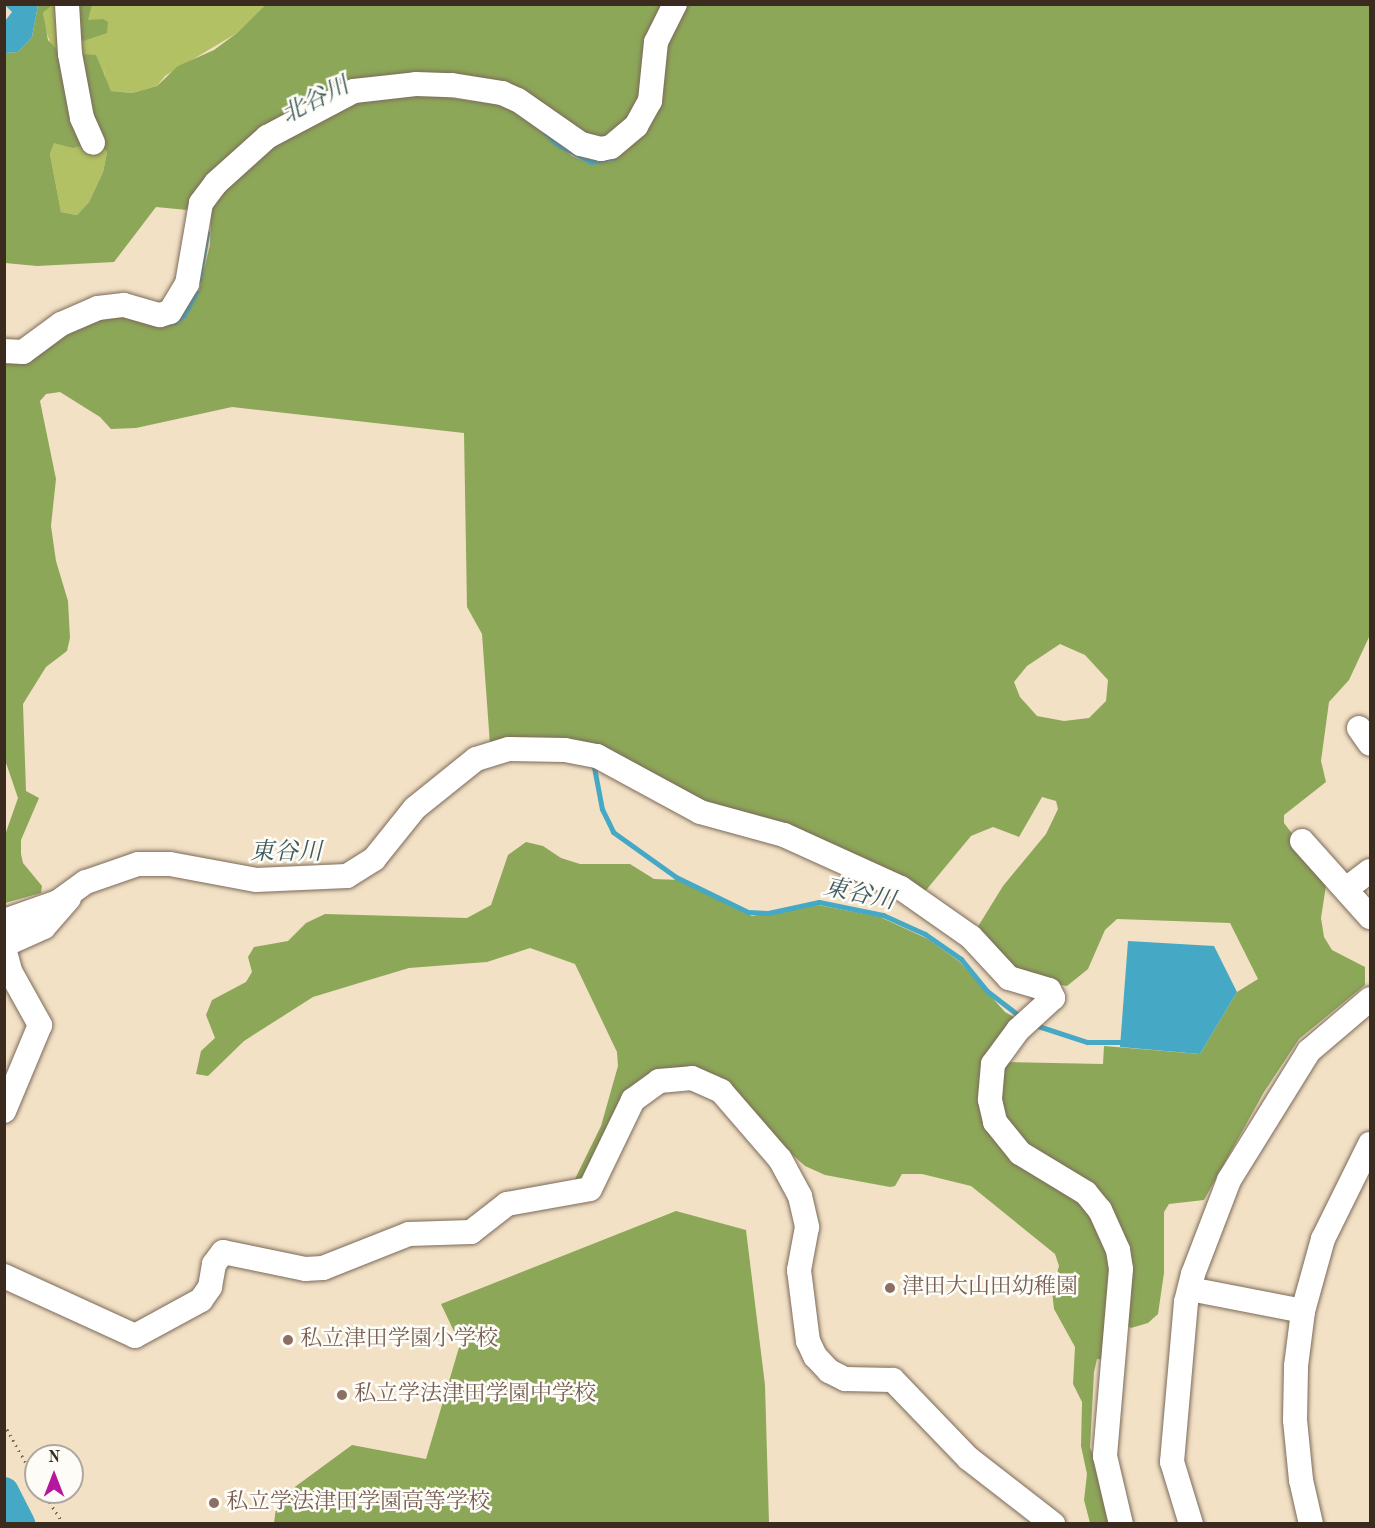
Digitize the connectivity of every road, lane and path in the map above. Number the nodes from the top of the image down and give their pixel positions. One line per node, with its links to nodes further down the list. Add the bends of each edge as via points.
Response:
1 (67, 4): 3 (street, via 70,54 82,118)
2 (675, 4): 4 (street, via 656,42 652,97 636,126 611,147 581,144 518,99 502,93 416,84 354,91 267,137 216,183 201,203 188,284 170,312 160,315 124,305 98,308 61,324 23,352)
3 (93, 143)
4 (4, 351)
5 (1302, 841): 7 (street)
6 (1371, 871): 7 (street)
7 (1346, 889): 9 (street)
8 (71, 895): 10 (street); 11 (street, via 44,927); 23 (street, via 86,882 138,864 170,864 256,880 347,876 374,859 415,808 476,759 509,748 565,750 615,762 700,812 783,835 921,898 971,937 1009,978 1049,990 1053,998 993,1064 989,1079 995,1122 1020,1153 1086,1193 1110,1230 1122,1269 1105,1456)
9 (1371, 916)
10 (4, 921)
11 (4, 946): 13 (street, via 10,971 40,1025)
12 (1371, 999): 16 (street, via 1309,1051 1229,1180)
13 (4, 1111)
14 (1371, 1144): 17 (street, via 1323,1239)
15 (4, 1276): 22 (street, via 123,1332 144,1333 201,1300 210,1287 214,1264 223,1252 305,1269 323,1268 409,1234 471,1232 507,1204 590,1189 633,1100 659,1081 692,1078 722,1091 780,1159 800,1196 807,1227 799,1270 808,1341 815,1356 829,1371 845,1379 893,1380 968,1458)
16 (1190, 1289): 17 (street); 24 (street, via 1172,1462)
17 (1303, 1311): 25 (street, via 1295,1420 1301,1480)
18 (4, 1424): 19 (path)
19 (24, 1460)
20 (51, 1504): 21 (path)
21 (64, 1524)
22 (1053, 1524)
23 (1121, 1524)
24 (1191, 1524)
25 (1311, 1524)

